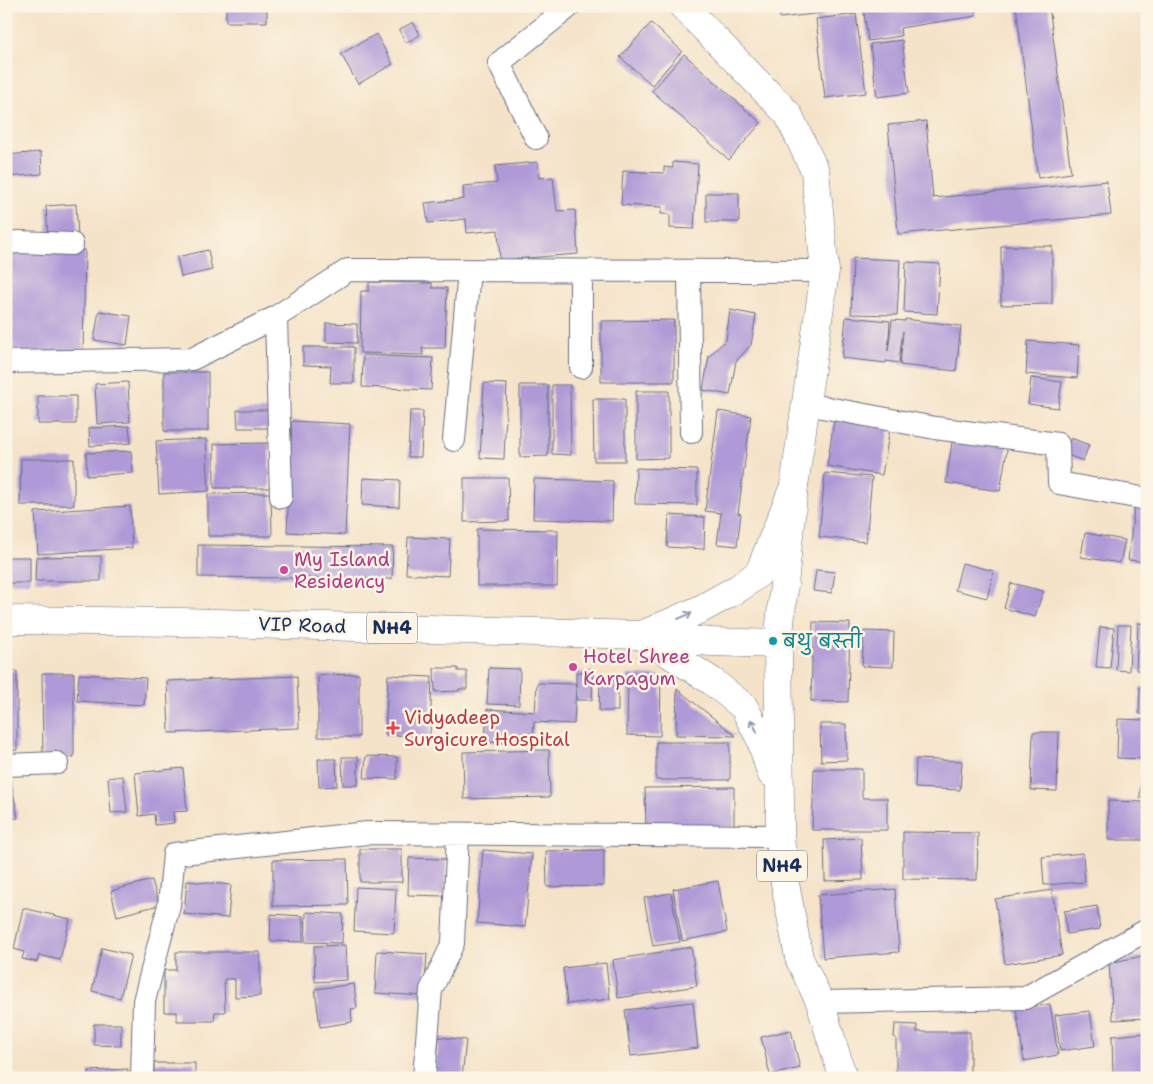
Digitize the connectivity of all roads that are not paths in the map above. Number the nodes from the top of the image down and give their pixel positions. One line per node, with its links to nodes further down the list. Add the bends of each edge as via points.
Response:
1 (570, 6): 3 (street, via 499,63)
2 (683, 6): 9 (main road, via 788,114 815,171)
3 (536, 138)
4 (6, 243): 5 (street)
5 (72, 244)
6 (581, 270): 7 (street); 8 (street); 12 (street)
7 (469, 271): 10 (street, via 348,270); 15 (street)
8 (689, 271): 9 (street); 14 (street)
9 (825, 271): 13 (main road)
10 (276, 317): 11 (street, via 192,359); 17 (street)
11 (6, 362)
12 (581, 368)
13 (806, 404): 16 (main road); 18 (street, via 934,428 1058,444 1059,483)
14 (691, 432)
15 (454, 440)
16 (794, 486): 20 (main road, one-way to 16, via 701,609 759,573); 21 (main road)
17 (281, 497)
18 (1147, 499)
19 (6, 620): 20 (main road, VIP Road / NH4)
20 (640, 635): 21 (main road, VIP Road / NH4); 24 (main road, one-way to 20, via 761,740 744,707 713,682)
21 (778, 644): 24 (main road, NH4)
22 (57, 763): 23 (street)
23 (6, 765)
24 (780, 805): 26 (main road, NH4)
25 (458, 834): 26 (street); 29 (street, via 367,833 174,854 170,905 144,1001); 30 (street, via 453,943 431,990)
26 (780, 836): 28 (main road, NH4, via 784,878 799,958)
27 (1147, 930): 28 (street, via 1025,998)
28 (820, 1002): 31 (main road, NH4)
29 (142, 1078)
30 (424, 1078)
31 (843, 1078)

